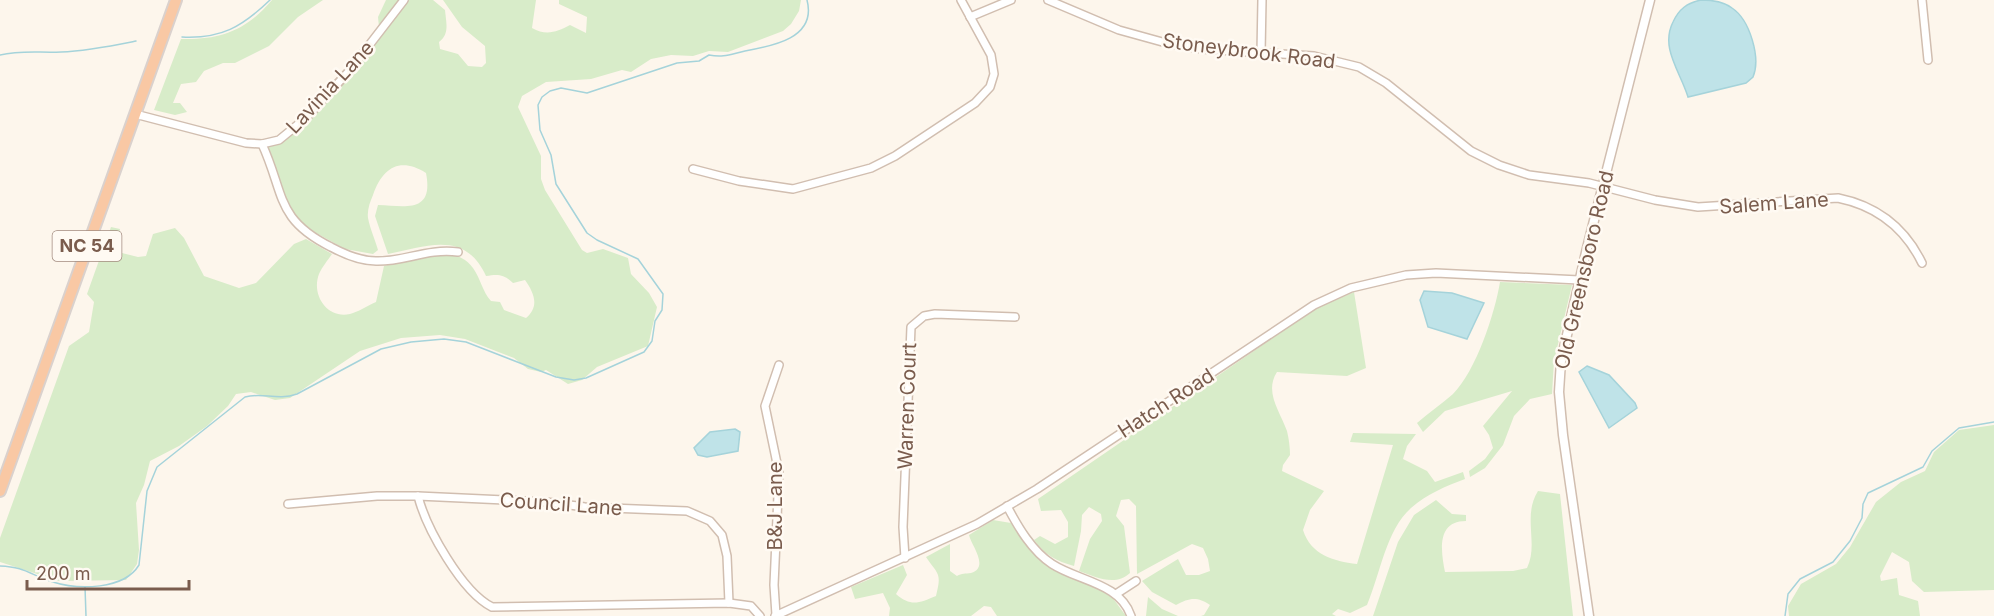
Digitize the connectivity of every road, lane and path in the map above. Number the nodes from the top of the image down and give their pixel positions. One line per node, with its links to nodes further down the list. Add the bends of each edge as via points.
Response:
1 (176, 0): 12 (highway, NC 54)
2 (404, 0): 13 (street, Lavinia Lane, via 350,70 307,117 279,140)
3 (961, 0): 9 (street)
4 (1011, 0): 9 (street)
5 (1048, 0): 10 (street, Stoneybrook Road, via 1147,39 1194,48)
6 (1262, 0): 10 (street)
7 (1650, 0): 15 (street, Old Greensboro Road)
8 (1922, 0): 11 (street)
9 (970, 17): 14 (street, via 993,62 990,87 975,103 888,160 793,189)
10 (1261, 53): 15 (street, Stoneybrook Road, via 1330,58 1359,68 1386,83 1458,143 1485,159 1529,175)
11 (1928, 60)
12 (135, 114): 13 (street); 21 (highway, NC 54)
13 (262, 144): 16 (street, via 291,218 300,230 316,240 376,261 424,251)
14 (693, 169)
15 (1602, 187): 17 (street, Salem Lane, via 1698,207 1838,198 1873,209 1891,221); 18 (street, Old Greensboro Road)
16 (458, 252)
17 (1922, 263)
18 (1579, 280): 24 (street, Hatch Road, via 1436,273 1378,280 1334,294); 32 (street, Old Greensboro Road, via 1561,361 1559,392)
19 (1015, 317): 25 (street, Warren Court, via 935,314 924,316 911,327)
20 (779, 365): 29 (street, B&J Lane, via 765,406 779,473)
21 (0, 491)
22 (418, 496): 23 (street, Council Lane); 28 (street, via 428,527 459,575 476,597 492,607); 28 (street, Council Lane, via 697,514 717,527 724,541)
23 (288, 504)
24 (1007, 506): 25 (street, Hatch Road); 27 (street, via 1028,540 1053,565)
25 (904, 558): 29 (street, Hatch Road)
26 (1136, 581): 27 (street)
27 (1116, 594): 31 (street)
28 (729, 603): 30 (street, via 751,606)
29 (775, 615)
30 (760, 616)
31 (1131, 616)
32 (1589, 616)

